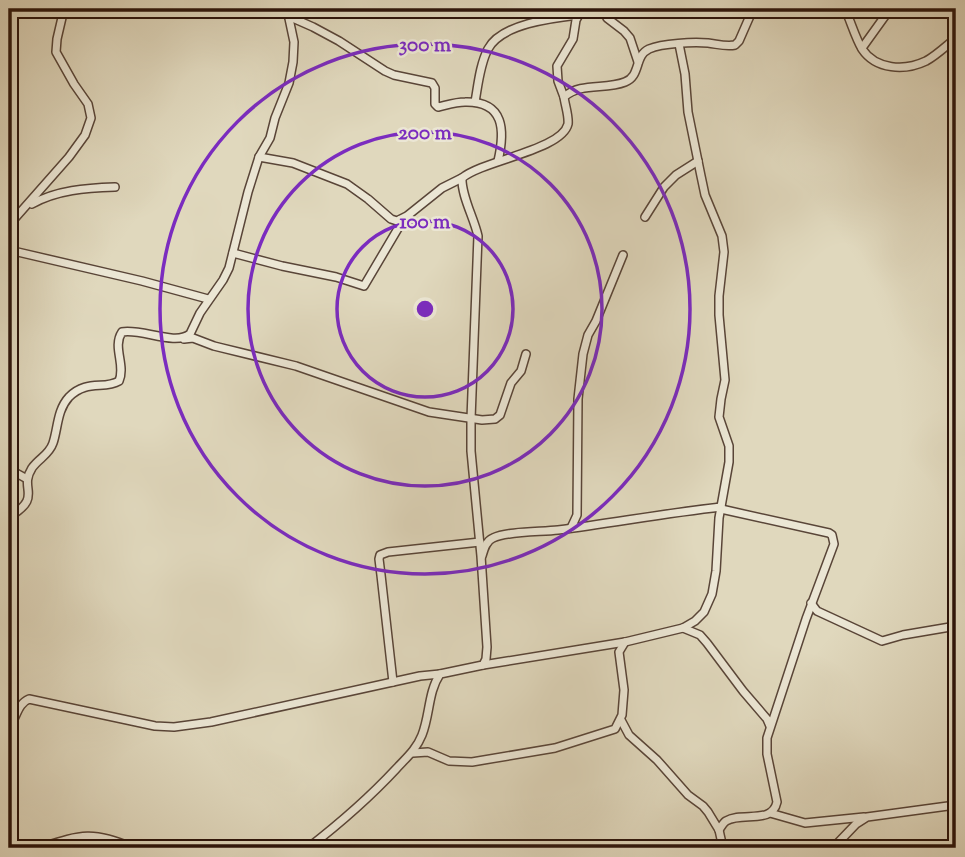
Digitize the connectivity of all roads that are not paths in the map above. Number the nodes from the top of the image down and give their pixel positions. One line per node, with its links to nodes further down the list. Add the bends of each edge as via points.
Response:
1 (64, 9): 19 (street, via 56,52 88,104 91,118 85,135)
2 (608, 9): 11 (street, via 607,18 630,38)
3 (753, 9): 9 (street, via 735,45)
4 (845, 9): 10 (street)
5 (890, 9): 10 (street)
6 (288, 12): 13 (street, via 385,71 432,83 438,107); 14 (street, via 294,42 292,71)
7 (580, 12): 12 (street, via 573,38 557,66); 13 (street, via 503,34 485,55)
8 (956, 38): 10 (street, via 926,61 904,67 879,63)
9 (679, 44): 11 (street, via 650,48); 16 (street)
10 (862, 48)
11 (638, 62): 12 (street, via 629,81 580,88)
12 (564, 97): 15 (street, via 568,123 564,133)
13 (475, 102): 15 (street, via 498,113 502,135)
14 (260, 157): 21 (street, via 293,163 347,184 391,219); 24 (street)
15 (498, 161): 17 (street)
16 (698, 161): 20 (street, via 664,187); 32 (street, via 724,252 719,314 725,388 719,417 729,454)
17 (462, 178): 21 (street); 29 (street, via 478,236)
18 (115, 187): 19 (street, via 62,192)
19 (25, 207): 22 (street)
20 (645, 217)
21 (404, 219): 24 (street, via 361,287)
22 (9, 225)
23 (9, 250): 26 (street)
24 (233, 253): 26 (street, via 223,280)
25 (623, 255): 34 (street, via 583,354)
26 (208, 299): 27 (street)
27 (183, 339): 29 (street, via 296,366 429,412); 31 (street, via 122,332 118,340 119,381 85,387 69,397 58,418 52,447)
28 (526, 354): 29 (street, via 498,418)
29 (471, 419): 37 (street)
30 (9, 469): 31 (street)
31 (27, 479): 33 (street, via 27,502)
32 (721, 508): 35 (street); 40 (street, via 832,535 832,552); 41 (street, via 712,594)
33 (9, 517)
34 (576, 520): 35 (street); 36 (street)
35 (584, 526): 36 (street)
36 (571, 528): 38 (street)
37 (480, 538): 38 (street); 39 (street); 48 (street, via 380,555)
38 (491, 539): 39 (street)
39 (481, 556): 46 (street, via 487,647)
40 (811, 603): 42 (street, via 817,611 882,641); 51 (street)
41 (698, 618): 43 (street); 44 (street)
42 (956, 625)
43 (683, 628): 44 (street); 45 (street)
44 (700, 635): 51 (street)
45 (625, 642): 46 (street); 49 (street, via 619,652 624,690)
46 (483, 665): 47 (street)
47 (440, 674): 48 (street); 54 (street)
48 (393, 682): 50 (street, via 174,727 29,699 21,704)
49 (621, 720): 52 (street); 53 (street)
50 (9, 727)
51 (770, 727): 56 (street, via 766,745 777,802)
52 (615, 729): 53 (street); 54 (street, via 555,748 480,761 449,761 428,752)
53 (629, 735): 58 (street, via 703,806)
54 (413, 753): 61 (street)
55 (956, 802): 57 (street)
56 (769, 813): 57 (street, via 805,823); 58 (street, via 734,818)
57 (867, 817): 63 (street)
58 (719, 831): 62 (street)
59 (39, 848): 60 (street, via 97,836)
60 (132, 848)
61 (308, 848)
62 (723, 848)
63 (833, 848)

